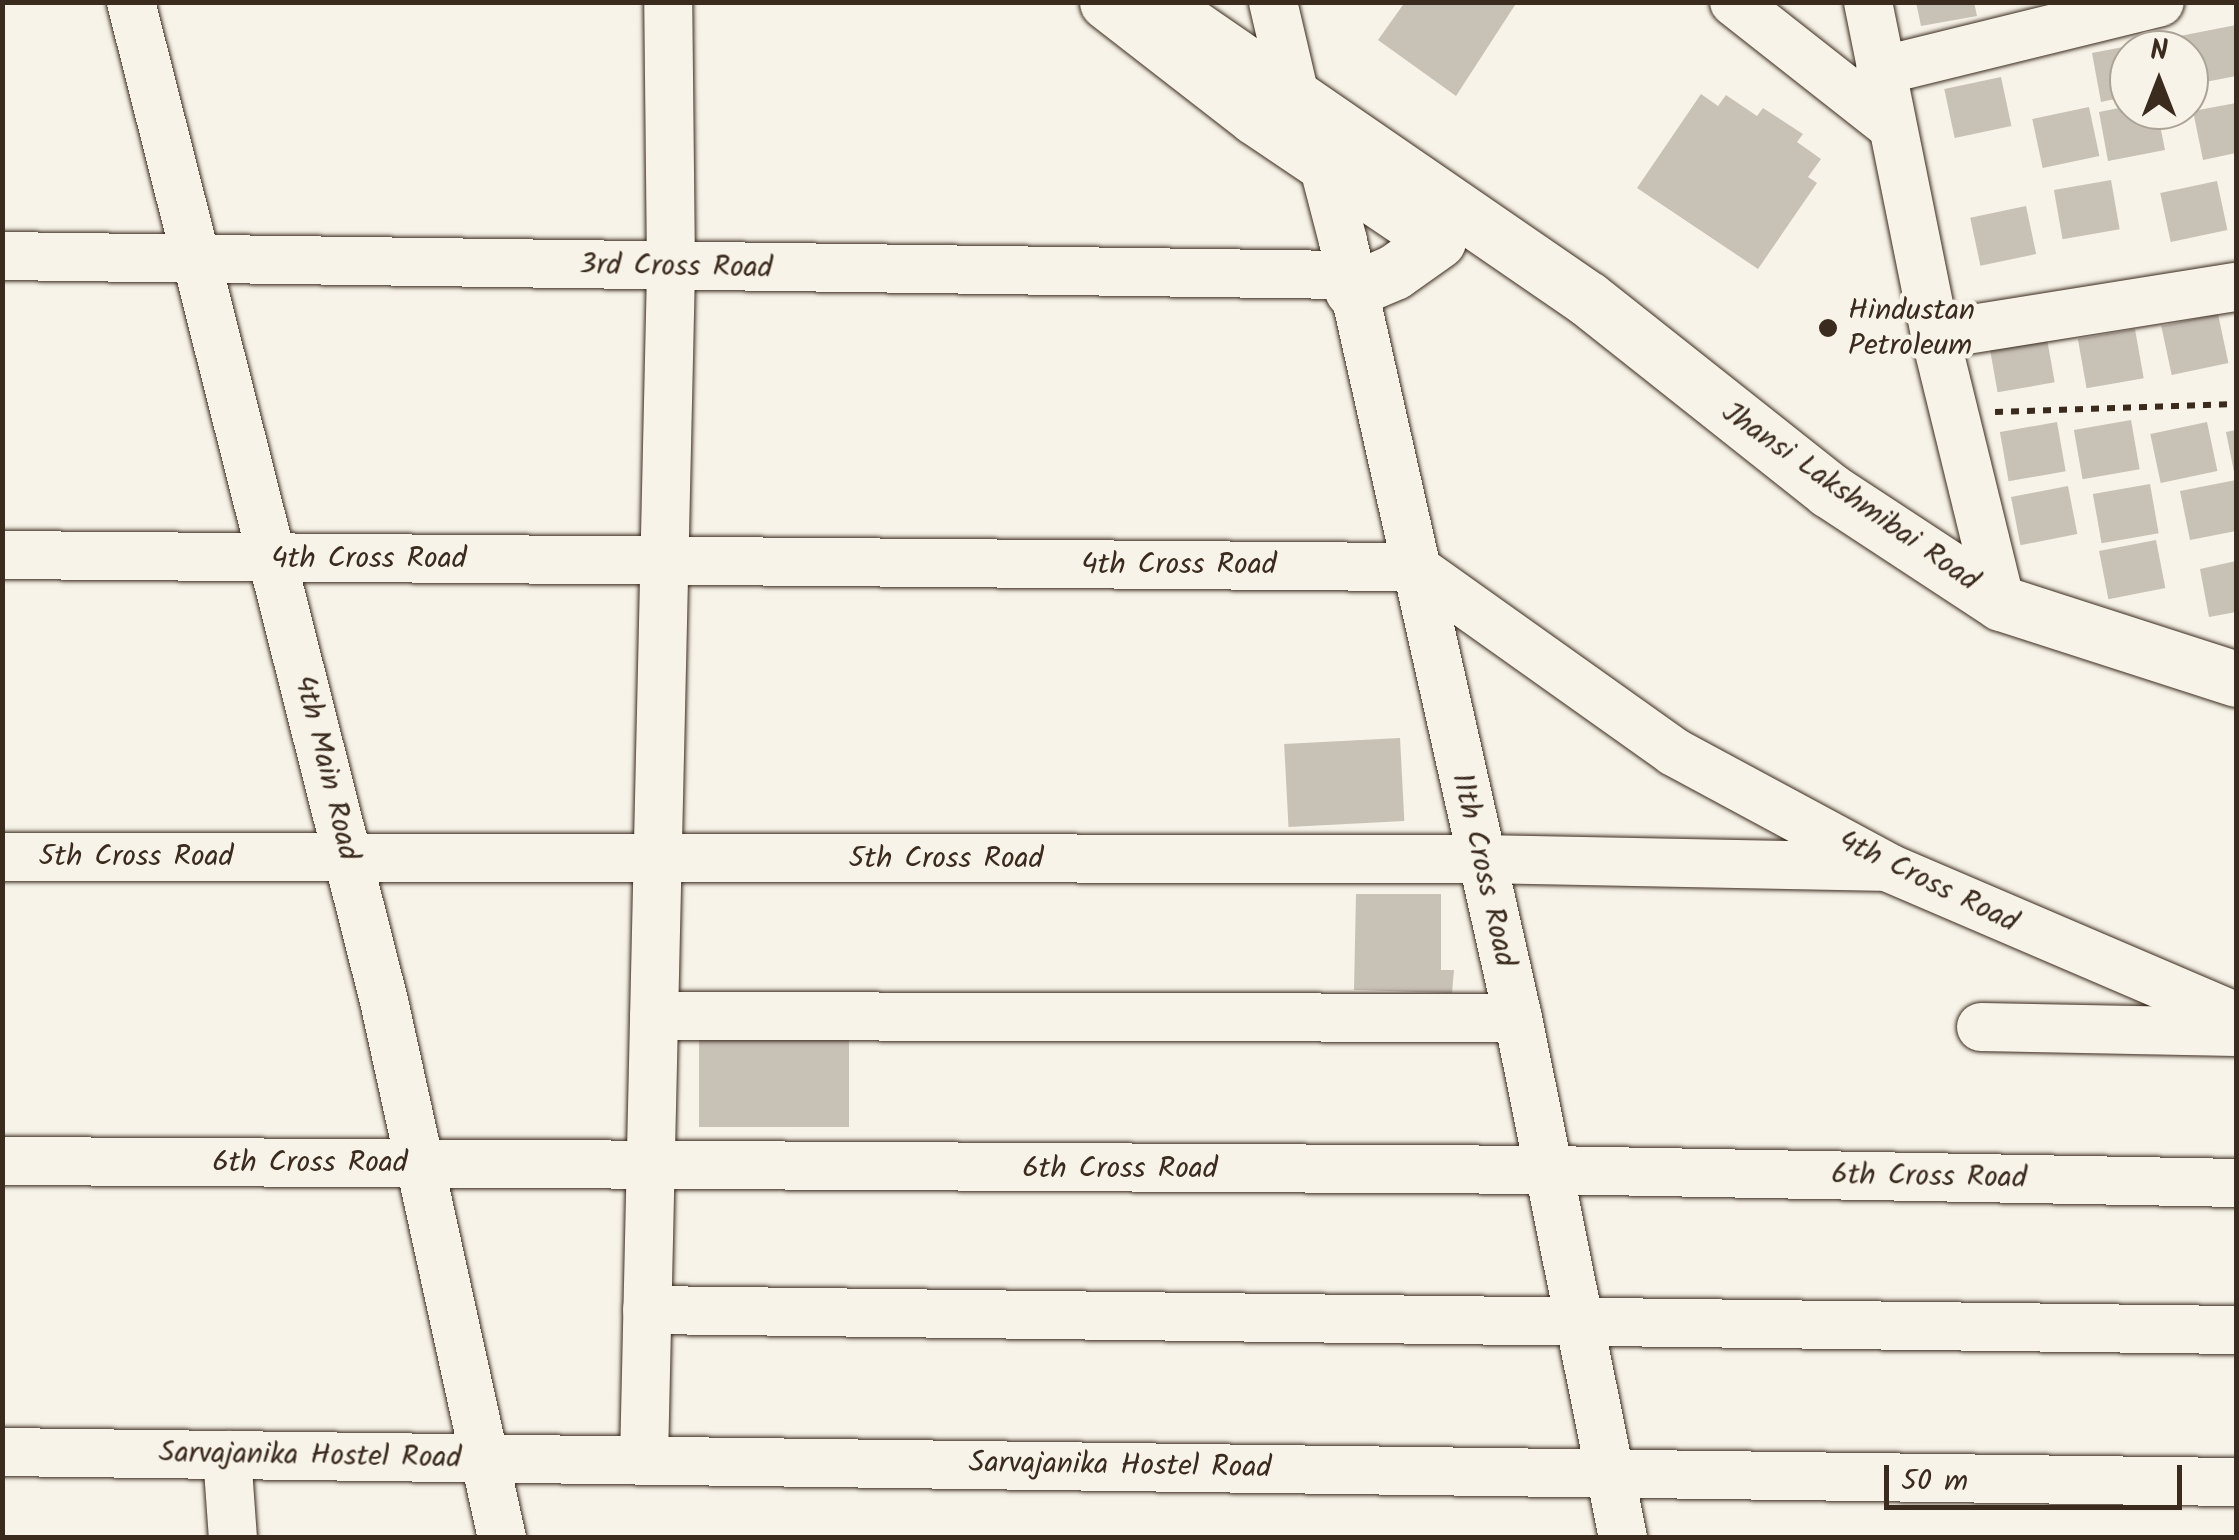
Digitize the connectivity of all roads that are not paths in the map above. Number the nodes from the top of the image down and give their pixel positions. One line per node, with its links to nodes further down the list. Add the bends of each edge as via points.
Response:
1 (131, 2): 15 (street, 4th Main Road)
2 (668, 2): 16 (street)
3 (1107, 2): 12 (main road, Jhansi Lakshmibai Road)
4 (1156, 2): 10 (main road, Jhansi Lakshmibai Road)
5 (1273, 2): 10 (street, 11th Cross Road)
6 (1734, 2): 11 (street)
7 (1868, 2): 9 (street)
8 (2160, 2): 9 (street)
9 (1880, 71): 11 (street)
10 (1298, 104): 12 (street, 11th Cross Road); 20 (main road, Jhansi Lakshmibai Road, via 1588,298)
11 (1889, 124): 19 (street)
12 (1329, 184): 13 (main road, Jhansi Lakshmibai Road); 17 (street, 11th Cross Road)
13 (1438, 240): 17 (main road, via 1394,272); 20 (main road, Jhansi Lakshmibai Road, via 1558,321)
14 (2, 256): 15 (street, 3rd Cross Road)
15 (200, 261): 16 (street, 3rd Cross Road); 22 (street, 4th Main Road)
16 (671, 267): 17 (street, 3rd Cross Road); 23 (street)
17 (1350, 283): 24 (street, 11th Cross Road)
18 (2236, 287): 19 (street)
19 (1935, 335): 25 (street)
20 (1645, 350): 25 (main road, Jhansi Lakshmibai Road, via 1828,490)
21 (2, 556): 22 (street, 4th Cross Road)
22 (275, 559): 23 (street, 4th Cross Road); 28 (street, 4th Main Road)
23 (661, 561): 24 (street, 4th Cross Road); 29 (street)
24 (1414, 566): 30 (street, 11th Cross Road); 31 (street, 4th Cross Road, via 1674,752)
25 (2002, 603): 26 (main road, Jhansi Lakshmibai Road)
26 (2236, 679)
27 (2, 857): 28 (street, 5th Cross Road)
28 (348, 858): 29 (street, 5th Cross Road); 38 (street, 4th Main Road)
29 (657, 858): 30 (street, 5th Cross Road); 32 (street)
30 (1480, 859): 31 (street, 5th Cross Road); 34 (street, 11th Cross Road)
31 (1890, 868): 33 (street, 4th Cross Road)
32 (654, 1016): 34 (street); 39 (street)
33 (2236, 1017)
34 (1518, 1018): 40 (street, 11th Cross Road)
35 (1982, 1027): 36 (street)
36 (2236, 1032)
37 (2, 1161): 38 (street, 6th Cross Road)
38 (418, 1163): 39 (street, 6th Cross Road); 47 (street, 4th Main Road)
39 (650, 1167): 40 (street, 6th Cross Road); 42 (street)
40 (1550, 1170): 41 (street, 6th Cross Road); 43 (street, 11th Cross Road)
41 (2236, 1183)
42 (647, 1310): 43 (street); 48 (street)
43 (1580, 1319): 44 (street); 49 (street, 11th Cross Road)
44 (2236, 1330)
45 (2, 1452): 46 (street, Sarvajanika Hostel Road)
46 (228, 1455): 47 (street, Sarvajanika Hostel Road); 51 (street)
47 (482, 1458): 48 (street, Sarvajanika Hostel Road); 52 (street, 4th Main Road)
48 (644, 1460): 49 (street, Sarvajanika Hostel Road)
49 (1606, 1472): 50 (street, Sarvajanika Hostel Road); 53 (street, 11th Cross Road)
50 (2236, 1482)
51 (233, 1538)
52 (502, 1538)
53 (1624, 1538)

